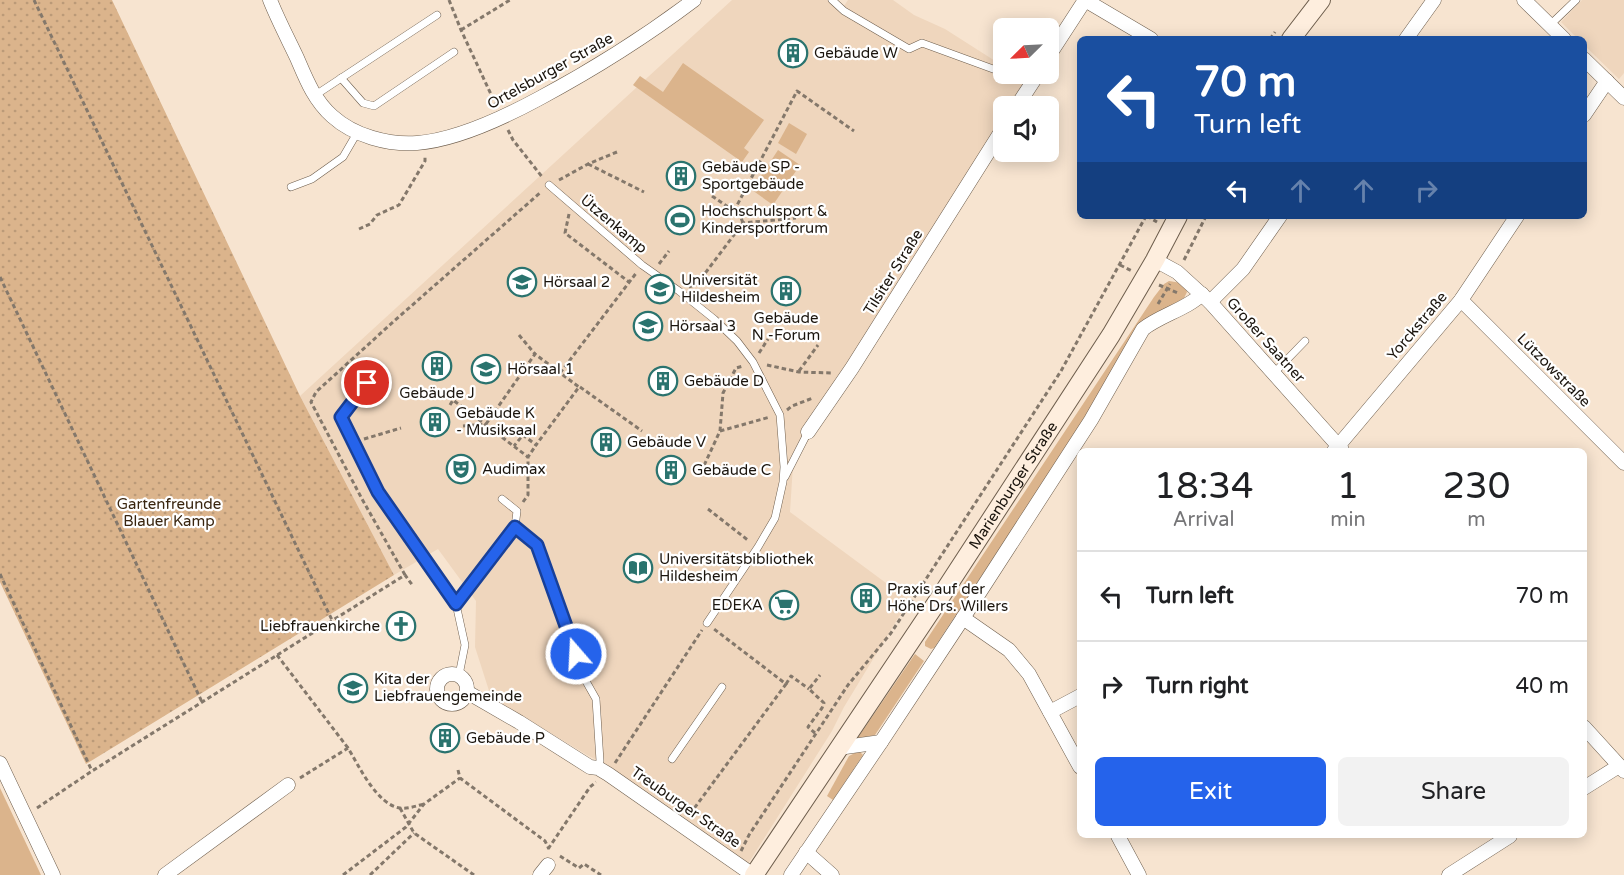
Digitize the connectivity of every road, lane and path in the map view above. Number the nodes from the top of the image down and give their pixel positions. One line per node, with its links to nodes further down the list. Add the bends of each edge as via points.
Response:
1 (34, 0): 96 (path)
2 (270, 0): 25 (street, Ortelsburger Straße)
3 (449, 0): 14 (path)
4 (510, 0): 14 (path)
5 (694, 0): 28 (street, Ortelsburger Straße, via 604,62)
6 (832, 0): 22 (lane, via 909,49 922,43)
7 (1085, 0): 15 (street); 19 (street)
8 (1321, 0): 16 (main road)
9 (1434, 0): 17 (street)
10 (1524, 0): 13 (street)
11 (1576, 0): 13 (lane)
12 (437, 15): 23 (lane)
13 (1550, 25): 18 (street)
14 (460, 30): 28 (path)
15 (1145, 36)
16 (1294, 36)
17 (1408, 36)
18 (1561, 36)
19 (1059, 40)
20 (454, 52): 23 (lane, via 374,106 363,103)
21 (1587, 62): 24 (street)
22 (993, 69)
23 (341, 78): 25 (lane)
24 (1607, 81): 26 (street); 27 (street)
25 (314, 96): 30 (street, Ortelsburger Straße, via 332,116)
26 (1624, 98)
27 (1587, 111)
28 (502, 118): 31 (street, Ortelsburger Straße); 35 (path, via 513,140)
29 (854, 131): 40 (path, via 797,91)
30 (357, 133): 31 (street, Ortelsburger Straße, via 393,143); 36 (lane, via 343,157 312,179)
31 (425, 141): 47 (path, via 425,161 399,205)
32 (993, 145): 76 (street, Tilsiter Straße)
33 (617, 152): 34 (path)
34 (588, 164): 35 (path); 37 (path)
35 (549, 185): 39 (lane, Ützenkamp); 92 (path, via 342,368 316,392 311,402)
36 (291, 187)
37 (644, 192)
38 (712, 196): 40 (path)
39 (570, 205): 51 (lane, Ützenkamp); 64 (path, via 566,233 629,282)
40 (734, 211): 46 (path)
41 (796, 218): 46 (path)
42 (1144, 219): 50 (path)
43 (1176, 219): 49 (main road, Marienburger Straße)
44 (1278, 219): 55 (street, Marienburger Straße, via 1243,269)
45 (1515, 219): 56 (street, Yorckstraße)
46 (743, 223): 54 (path, via 697,284)
47 (359, 229)
48 (669, 251): 51 (path)
49 (1155, 260): 53 (main road, Marienburger Straße); 55 (street, Großer Saatner, via 1178,272)
50 (1120, 265): 53 (path); 109 (path, via 1061,371 897,623)
51 (652, 273): 54 (lane, Ützenkamp)
52 (0, 278): 106 (path)
53 (1145, 278): 55 (path); 112 (main road, Marienburger Straße, via 1092,365)
54 (679, 291): 62 (lane, Ützenkamp, via 737,341)
55 (1202, 298): 66 (street, Großer Saatner); 95 (street, Marienburger Straße, via 1143,328 1091,420)
56 (1461, 300): 81 (street, Yorckstraße); 83 (street, Lützowstraße)
57 (519, 335): 61 (path)
58 (768, 339): 62 (path)
59 (1305, 340): 66 (lane)
60 (818, 345): 65 (path)
61 (535, 354): 64 (path); 71 (path)
62 (753, 362): 65 (path); 70 (lane, Ützenkamp); 75 (path, via 736,368 723,393)
63 (379, 366): 94 (lane, via 341,417 378,492)
64 (560, 372): 68 (path)
65 (799, 372): 67 (path)
66 (1274, 373): 80 (street, Großer Saatner)
67 (836, 374)
68 (579, 387): 74 (path); 79 (path)
69 (450, 405): 71 (path, via 453,400)
70 (780, 415): 75 (path); 85 (lane, Ützenkamp)
71 (486, 424): 72 (path); 78 (path)
72 (463, 426)
73 (401, 428): 77 (path)
74 (642, 431)
75 (720, 431): 84 (path)
76 (808, 432): 85 (lane)
77 (368, 437)
78 (514, 446): 79 (path, via 523,435); 82 (path)
79 (536, 446): 82 (path)
80 (1337, 448)
81 (1339, 448)
82 (528, 457): 86 (path)
83 (1624, 463)
84 (701, 472)
85 (783, 482): 90 (lane, via 774,518)
86 (528, 495)
87 (502, 499): 89 (lane, via 517,511)
88 (708, 509): 90 (path)
89 (515, 527): 94 (lane); 120 (lane, via 537,545 583,676 596,699)
90 (758, 547): 97 (lane)
91 (0, 574): 119 (path)
92 (405, 575): 93 (path); 96 (path)
93 (413, 586)
94 (456, 604): 99 (lane, via 465,645)
95 (963, 618): 107 (street, via 1009,650 1029,674); 110 (street, Marienburger Straße)
96 (332, 620): 98 (path)
97 (707, 623): 101 (path); 114 (path)
98 (277, 655): 106 (path); 111 (path)
99 (459, 675): 104 (street, via 466,682); 104 (street, via 448,674 440,681 438,695 454,704 463,700)
100 (820, 675): 103 (path)
101 (786, 684): 103 (path, via 791,676); 128 (path)
102 (722, 687): 113 (lane)
103 (809, 689): 109 (path, via 824,703 808,727)
104 (467, 692): 120 (street, Treuburger Straße, via 590,767)
105 (1077, 698): 107 (street)
106 (202, 702): 119 (path)
107 (1050, 712): 115 (street)
108 (1587, 730): 117 (street)
109 (815, 733): 134 (path)
110 (881, 742): 112 (street); 132 (street, Marienburger Straße)
111 (348, 748): 122 (path); 125 (path, via 378,794)
112 (838, 748): 141 (main road, Marienburger Straße)
113 (672, 759)
114 (616, 761)
115 (1077, 762)
116 (0, 763): 126 (street)
117 (1621, 769): 123 (street)
118 (458, 770): 121 (path)
119 (92, 771): 126 (path)
120 (603, 771): 121 (path, via 548,849 544,841); 128 (street, Treuburger Straße)
121 (460, 778): 124 (path)
122 (288, 786): 136 (street)
123 (1587, 786)
124 (424, 804): 125 (path); 127 (path)
125 (400, 808): 127 (path)
126 (25, 816): 135 (street)
127 (408, 824): 129 (path); 137 (path)
128 (682, 825): 134 (street, Treuburger Straße)
129 (414, 833): 138 (path); 139 (path)
130 (1119, 838): 144 (street)
131 (1507, 838): 145 (street)
132 (806, 852): 142 (street, Marienburger Straße); 143 (street)
133 (558, 855): 140 (path)
134 (735, 861): 141 (street, Treuburger Straße)
135 (53, 875)
136 (165, 875)
137 (343, 875)
138 (370, 875)
139 (474, 875)
140 (601, 875)
141 (754, 875)
142 (791, 875)
143 (832, 875)
144 (1139, 875)
145 (1449, 875)

